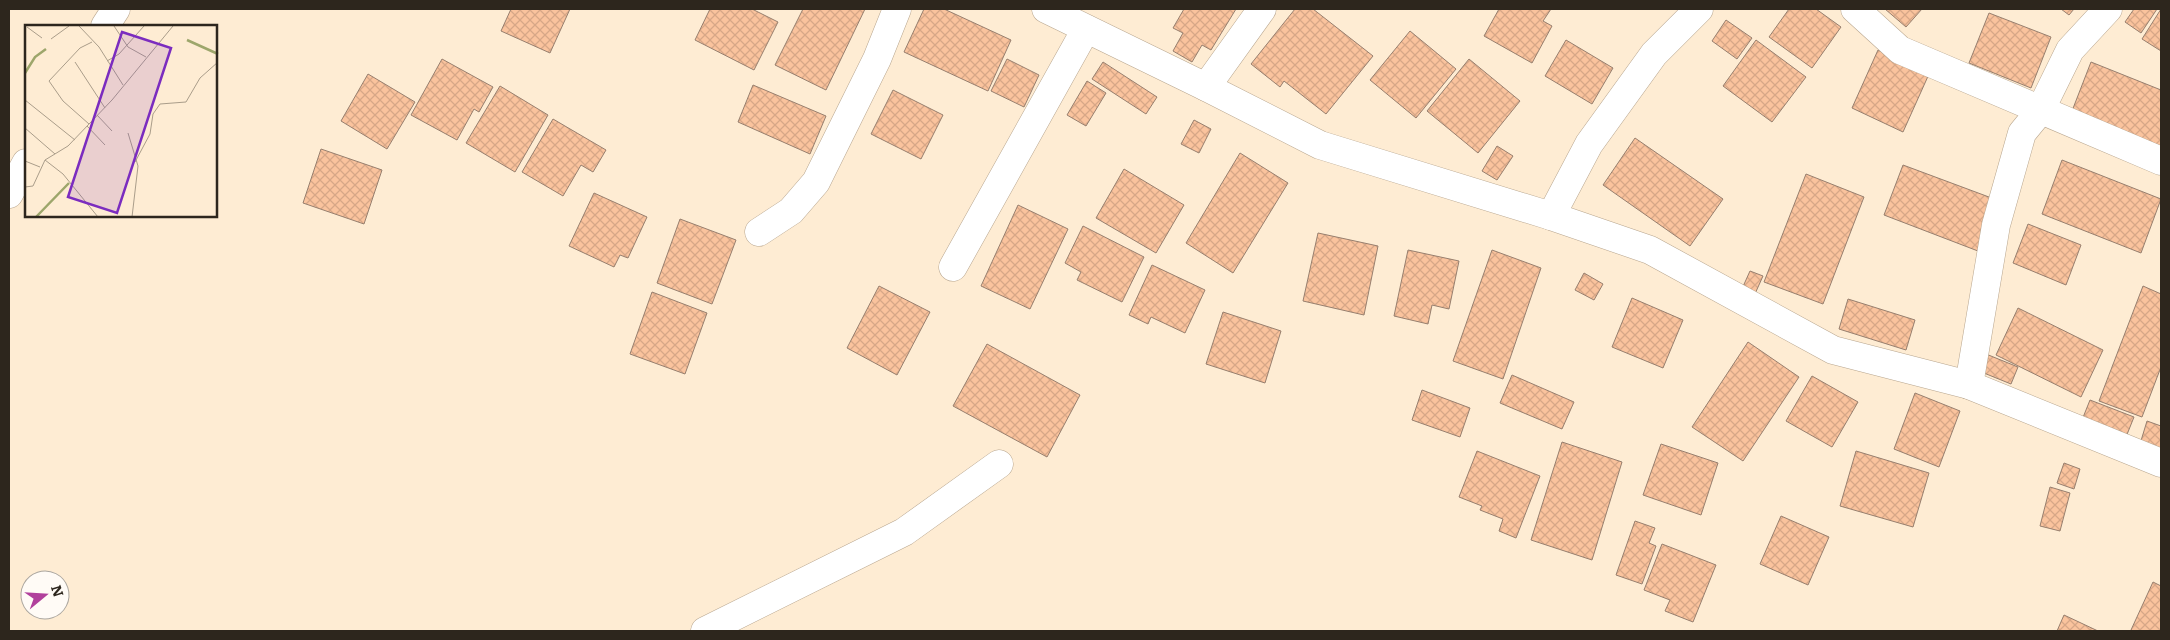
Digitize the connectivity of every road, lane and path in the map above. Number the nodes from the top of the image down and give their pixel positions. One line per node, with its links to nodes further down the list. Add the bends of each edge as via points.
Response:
1 (116, 9): 8 (street)
2 (897, 9): 16 (street, via 877,59 816,182 791,211)
3 (1046, 9): 9 (street)
4 (1262, 9): 10 (street)
5 (1699, 9): 15 (street, via 1654,54 1589,144)
6 (1855, 9): 11 (street, via 1900,50)
7 (2108, 9): 11 (street, via 2070,50)
8 (106, 25)
9 (1086, 29): 10 (street); 17 (street)
10 (1206, 87): 15 (street, via 1320,145)
11 (2040, 111): 12 (street); 18 (street, via 2022,133 1996,225)
12 (2161, 161)
13 (25, 165): 14 (street)
14 (9, 194)
15 (1551, 216): 18 (street, via 1650,250 1833,350)
16 (759, 232)
17 (953, 267)
18 (1969, 385): 19 (street)
19 (2161, 462)
20 (999, 464): 21 (street, via 904,532)
21 (705, 631)

